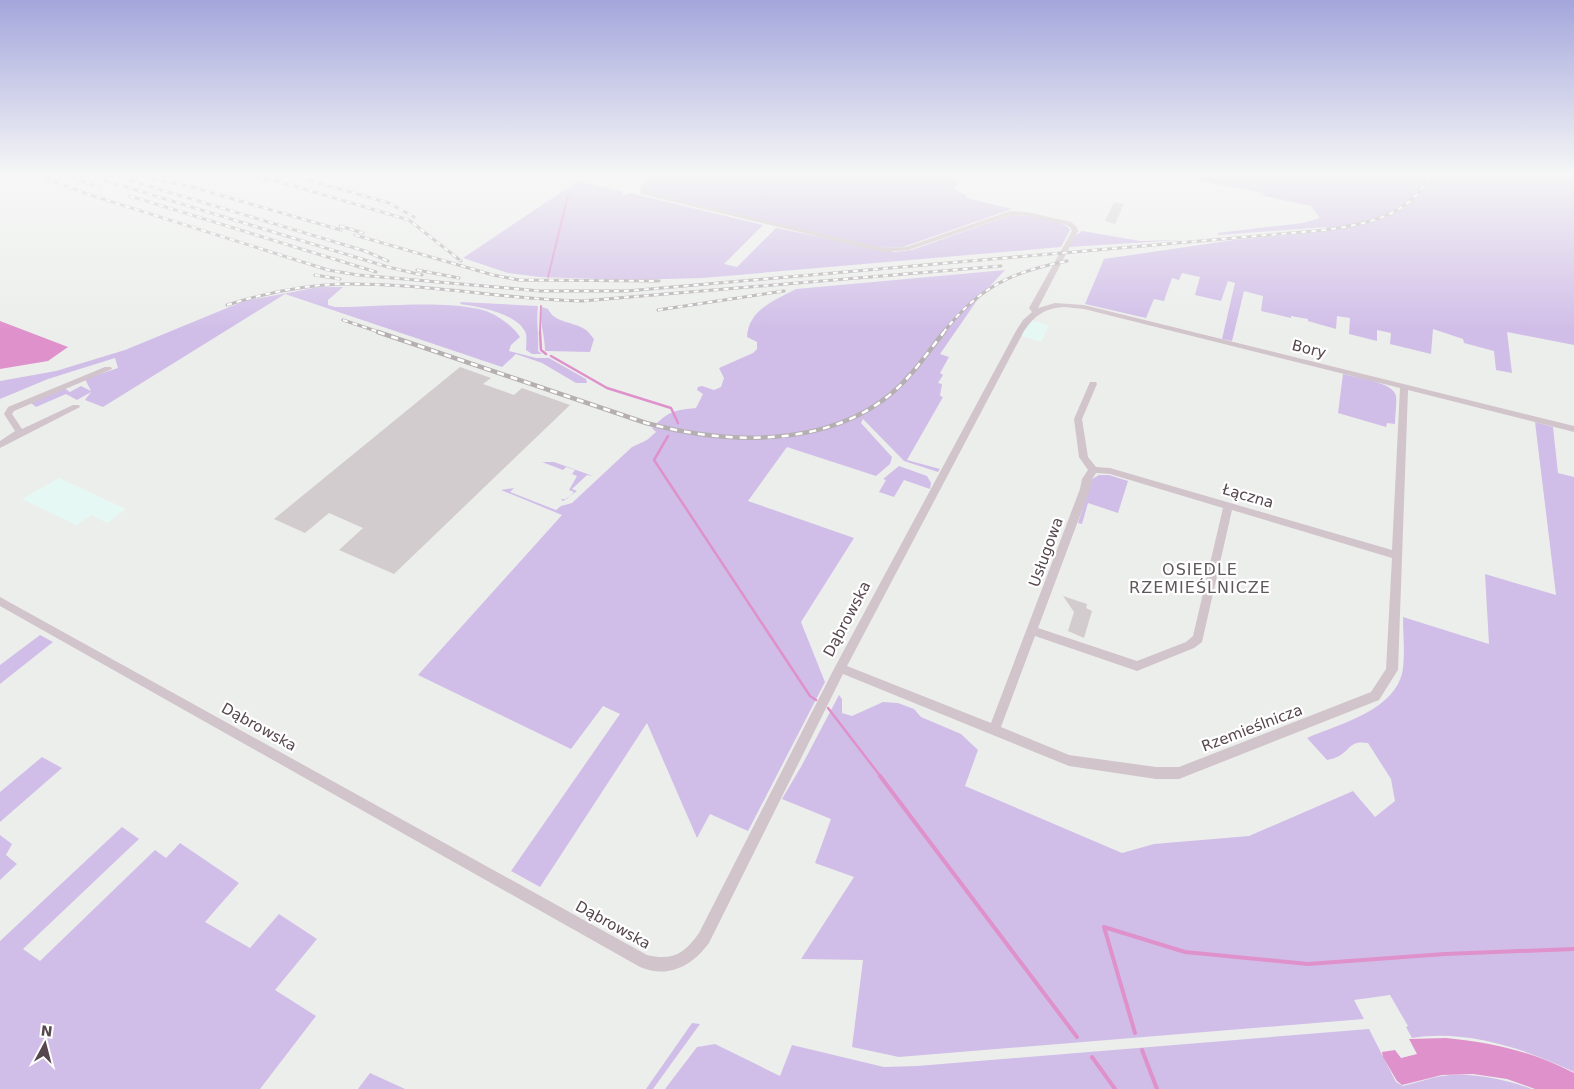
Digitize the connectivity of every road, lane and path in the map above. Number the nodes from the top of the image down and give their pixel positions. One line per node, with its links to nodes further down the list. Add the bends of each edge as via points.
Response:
1 (785, 227): 2 (street, Dąbrowska, via 883,250 907,249)
2 (969, 227)
3 (1074, 227): 4 (street, Dąbrowska, via 1075,231)
4 (1039, 298): 5 (street); 6 (street, Dąbrowska, via 1033,308)
5 (1057, 305): 6 (street, Bory); 9 (street, Bory, via 1084,307)
6 (1036, 311): 19 (street, Dąbrowska, via 1020,331)
7 (108, 369): 12 (street, via 11,409 8,414)
8 (1094, 384): 14 (street, via 1078,419 1084,457)
9 (1404, 386): 11 (street, Bory); 16 (street, Rzemieślnicza)
10 (76, 407): 12 (street)
11 (1574, 429)
12 (18, 434): 13 (street)
13 (0, 445)
14 (1093, 470): 15 (street, Łączna, via 1110,471); 18 (street, Usługowa, via 1087,478)
15 (1228, 506): 16 (street, Łączna); 18 (street, via 1198,639 1137,666)
16 (1395, 555): 20 (street, Rzemieślnicza, via 1392,670 1376,696 1179,772 1156,773 1070,760)
17 (0, 602): 19 (street, Dąbrowska, via 645,962 662,966 687,957 704,938)
18 (1033, 631): 20 (street, Usługowa)
19 (840, 668): 20 (street, Rzemieślnicza)
20 (994, 731)

